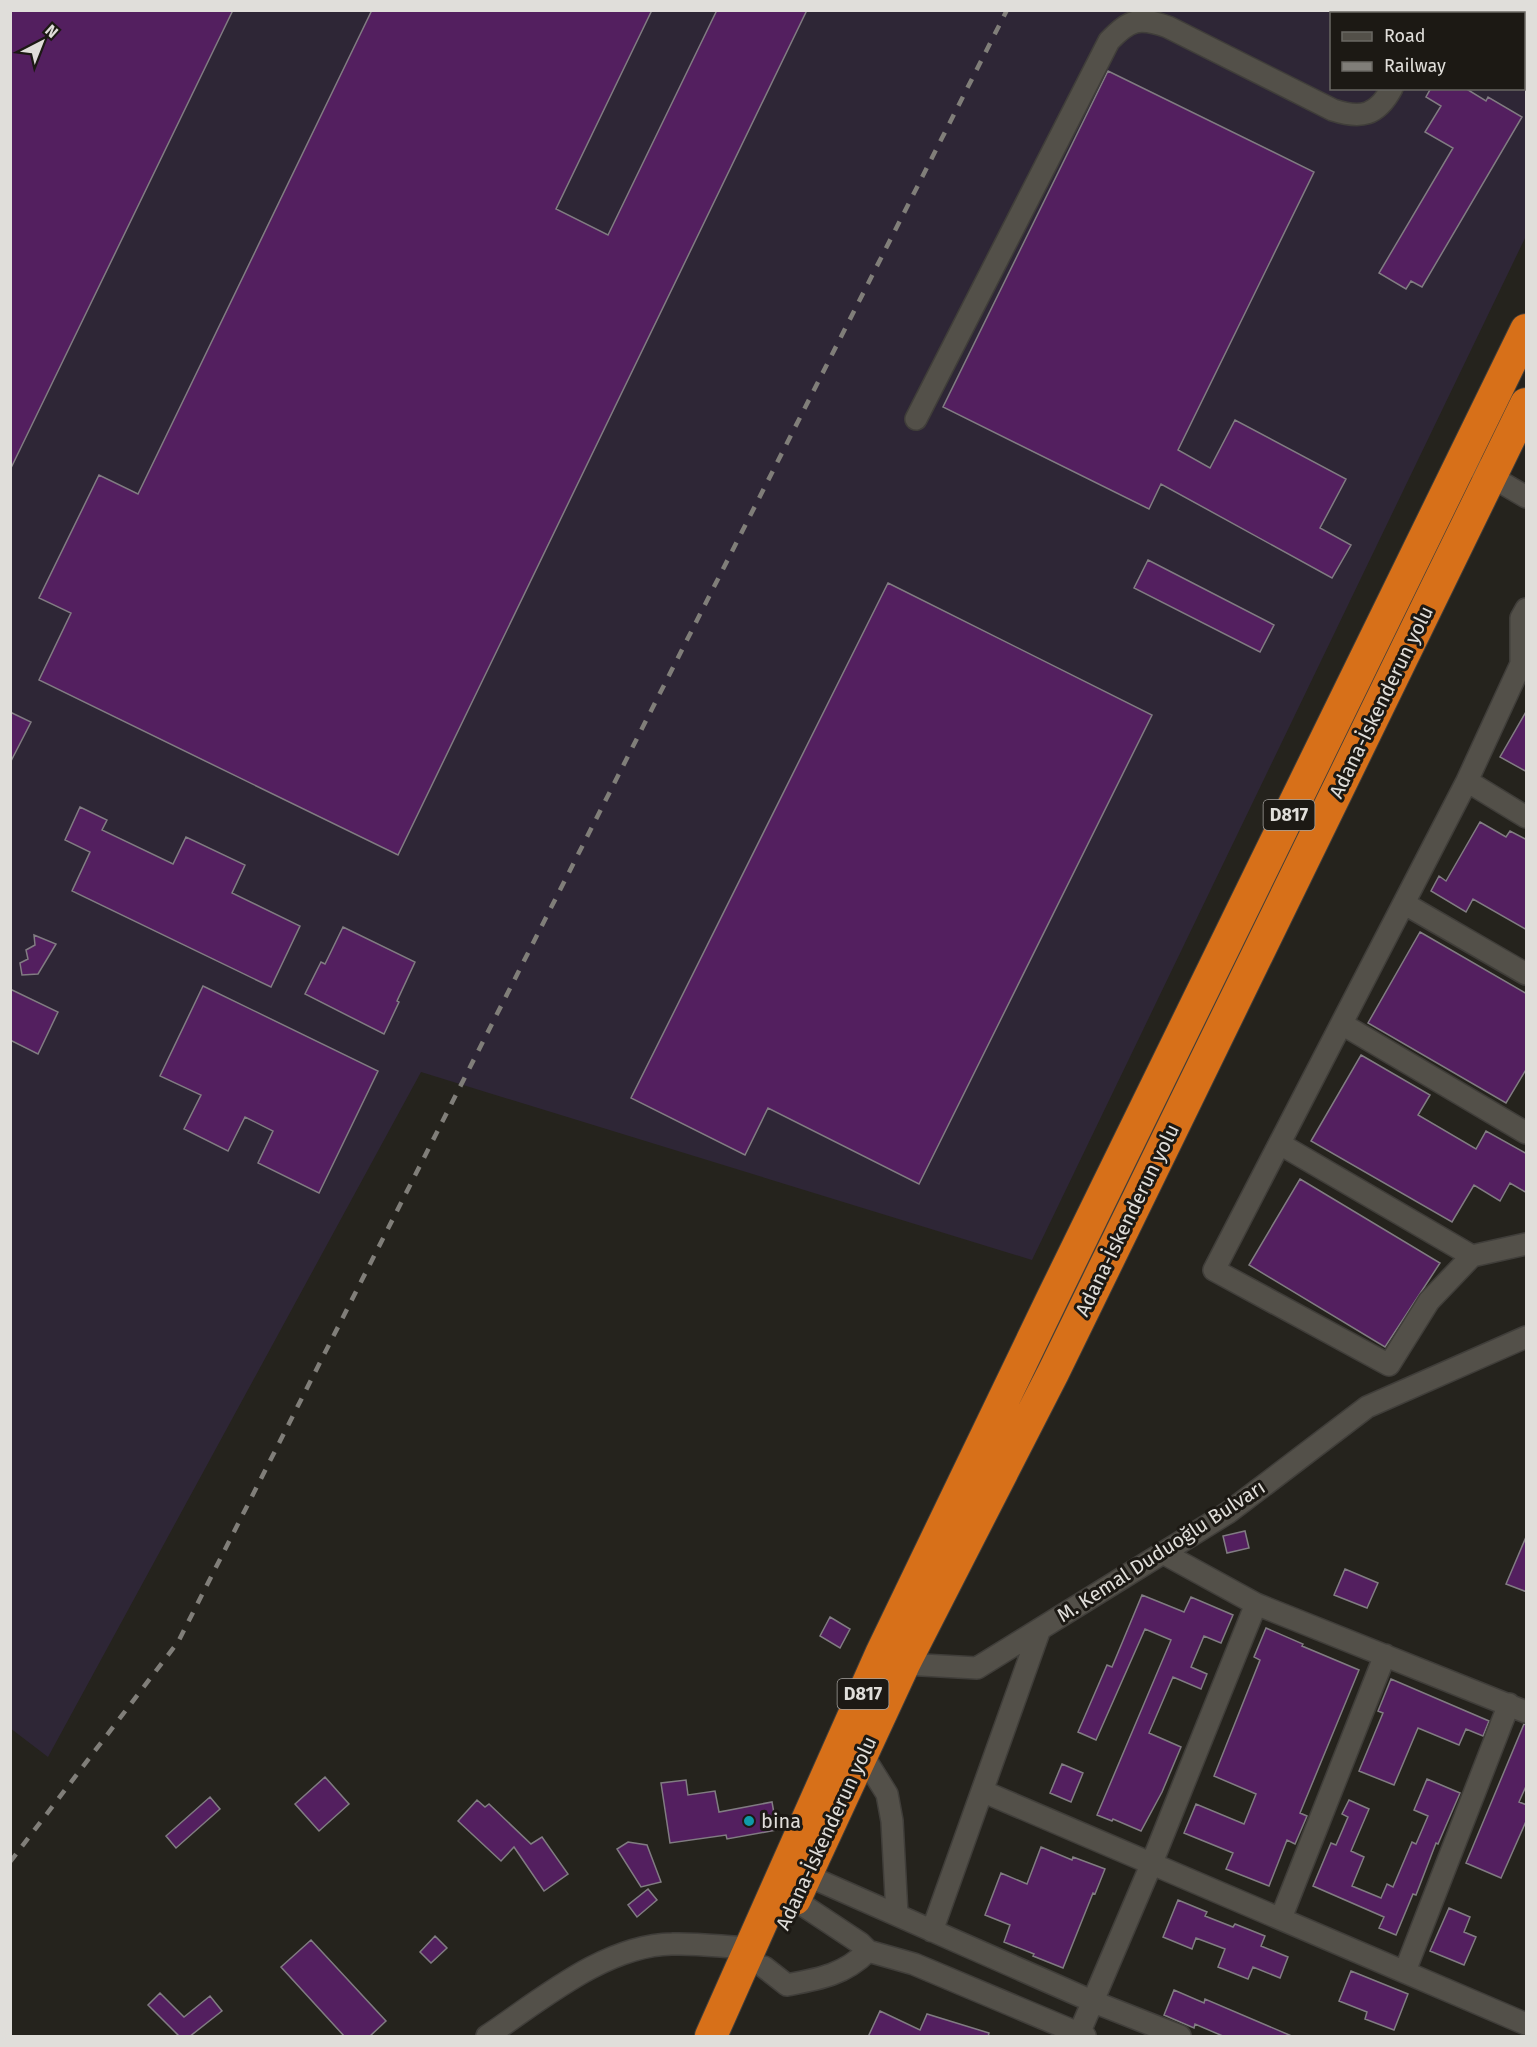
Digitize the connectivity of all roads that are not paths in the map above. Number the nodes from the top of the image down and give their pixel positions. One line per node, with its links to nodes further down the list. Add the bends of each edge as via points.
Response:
1 (1391, 90): 4 (street, via 1376,109 1350,116 1168,27 1149,21 1135,21 1123,27 1109,41)
2 (1527, 330): 5 (highway, D817)
3 (1527, 404): 6 (highway, Adana-İskenderun yolu / D817)
4 (916, 419)
5 (1463, 460): 6 (street); 24 (highway, D817, via 1024,1356)
6 (1491, 477): 7 (street); 24 (highway, Adana-İskenderun yolu / D817, via 1053,1373)
7 (1527, 497)
8 (1527, 609): 9 (street, via 1521,618)
9 (1524, 665): 10 (street)
10 (1467, 781): 11 (street); 12 (street)
11 (1527, 817)
12 (1405, 904): 13 (street); 14 (street)
13 (1527, 974)
14 (1342, 1024): 15 (street); 16 (street)
15 (1527, 1133)
16 (1280, 1144): 18 (street); 18 (street, via 1214,1270 1389,1365 1429,1301)
17 (1527, 1244): 18 (street)
18 (1472, 1256)
19 (1527, 1337): 20 (street, M. Kemal Duduoğlu Bulvarı, via 1367,1407 1229,1512)
20 (1163, 1553): 21 (street); 22 (street, M. Kemal Duduoğlu Bulvarı)
21 (1256, 1604): 23 (street); 28 (street)
22 (1040, 1629): 24 (street, M. Kemal Duduoğlu Bulvarı, via 977,1668); 27 (street)
23 (1385, 1655): 25 (street); 31 (street)
24 (892, 1659): 26 (highway, Adana-İskenderun yolu / D817); 34 (highway, D817)
25 (1518, 1708): 35 (street)
26 (862, 1754): 29 (highway, Adana-İskenderun yolu / D817); 30 (street, via 887,1794 891,1812)
27 (982, 1791): 28 (street); 32 (street)
28 (1151, 1864): 31 (street); 36 (street)
29 (800, 1888): 30 (street); 33 (street); 34 (highway, Adana-İskenderun yolu / D817)
30 (897, 1915): 32 (street)
31 (1281, 1918): 35 (street)
32 (932, 1931): 36 (street)
33 (868, 1951): 34 (street, via 856,1963 826,1977 787,1985); 38 (street, via 914,1964)
34 (757, 1958): 39 (street, via 671,1944 620,1953 591,1967); 40 (highway, D817); 41 (highway, Adana-İskenderun yolu / D817)
35 (1405, 1971): 37 (street)
36 (1094, 2002): 38 (street); 42 (street)
37 (1527, 2024)
38 (1081, 2036)
39 (487, 2037)
40 (711, 2037)
41 (732, 2037)
42 (1180, 2037)

